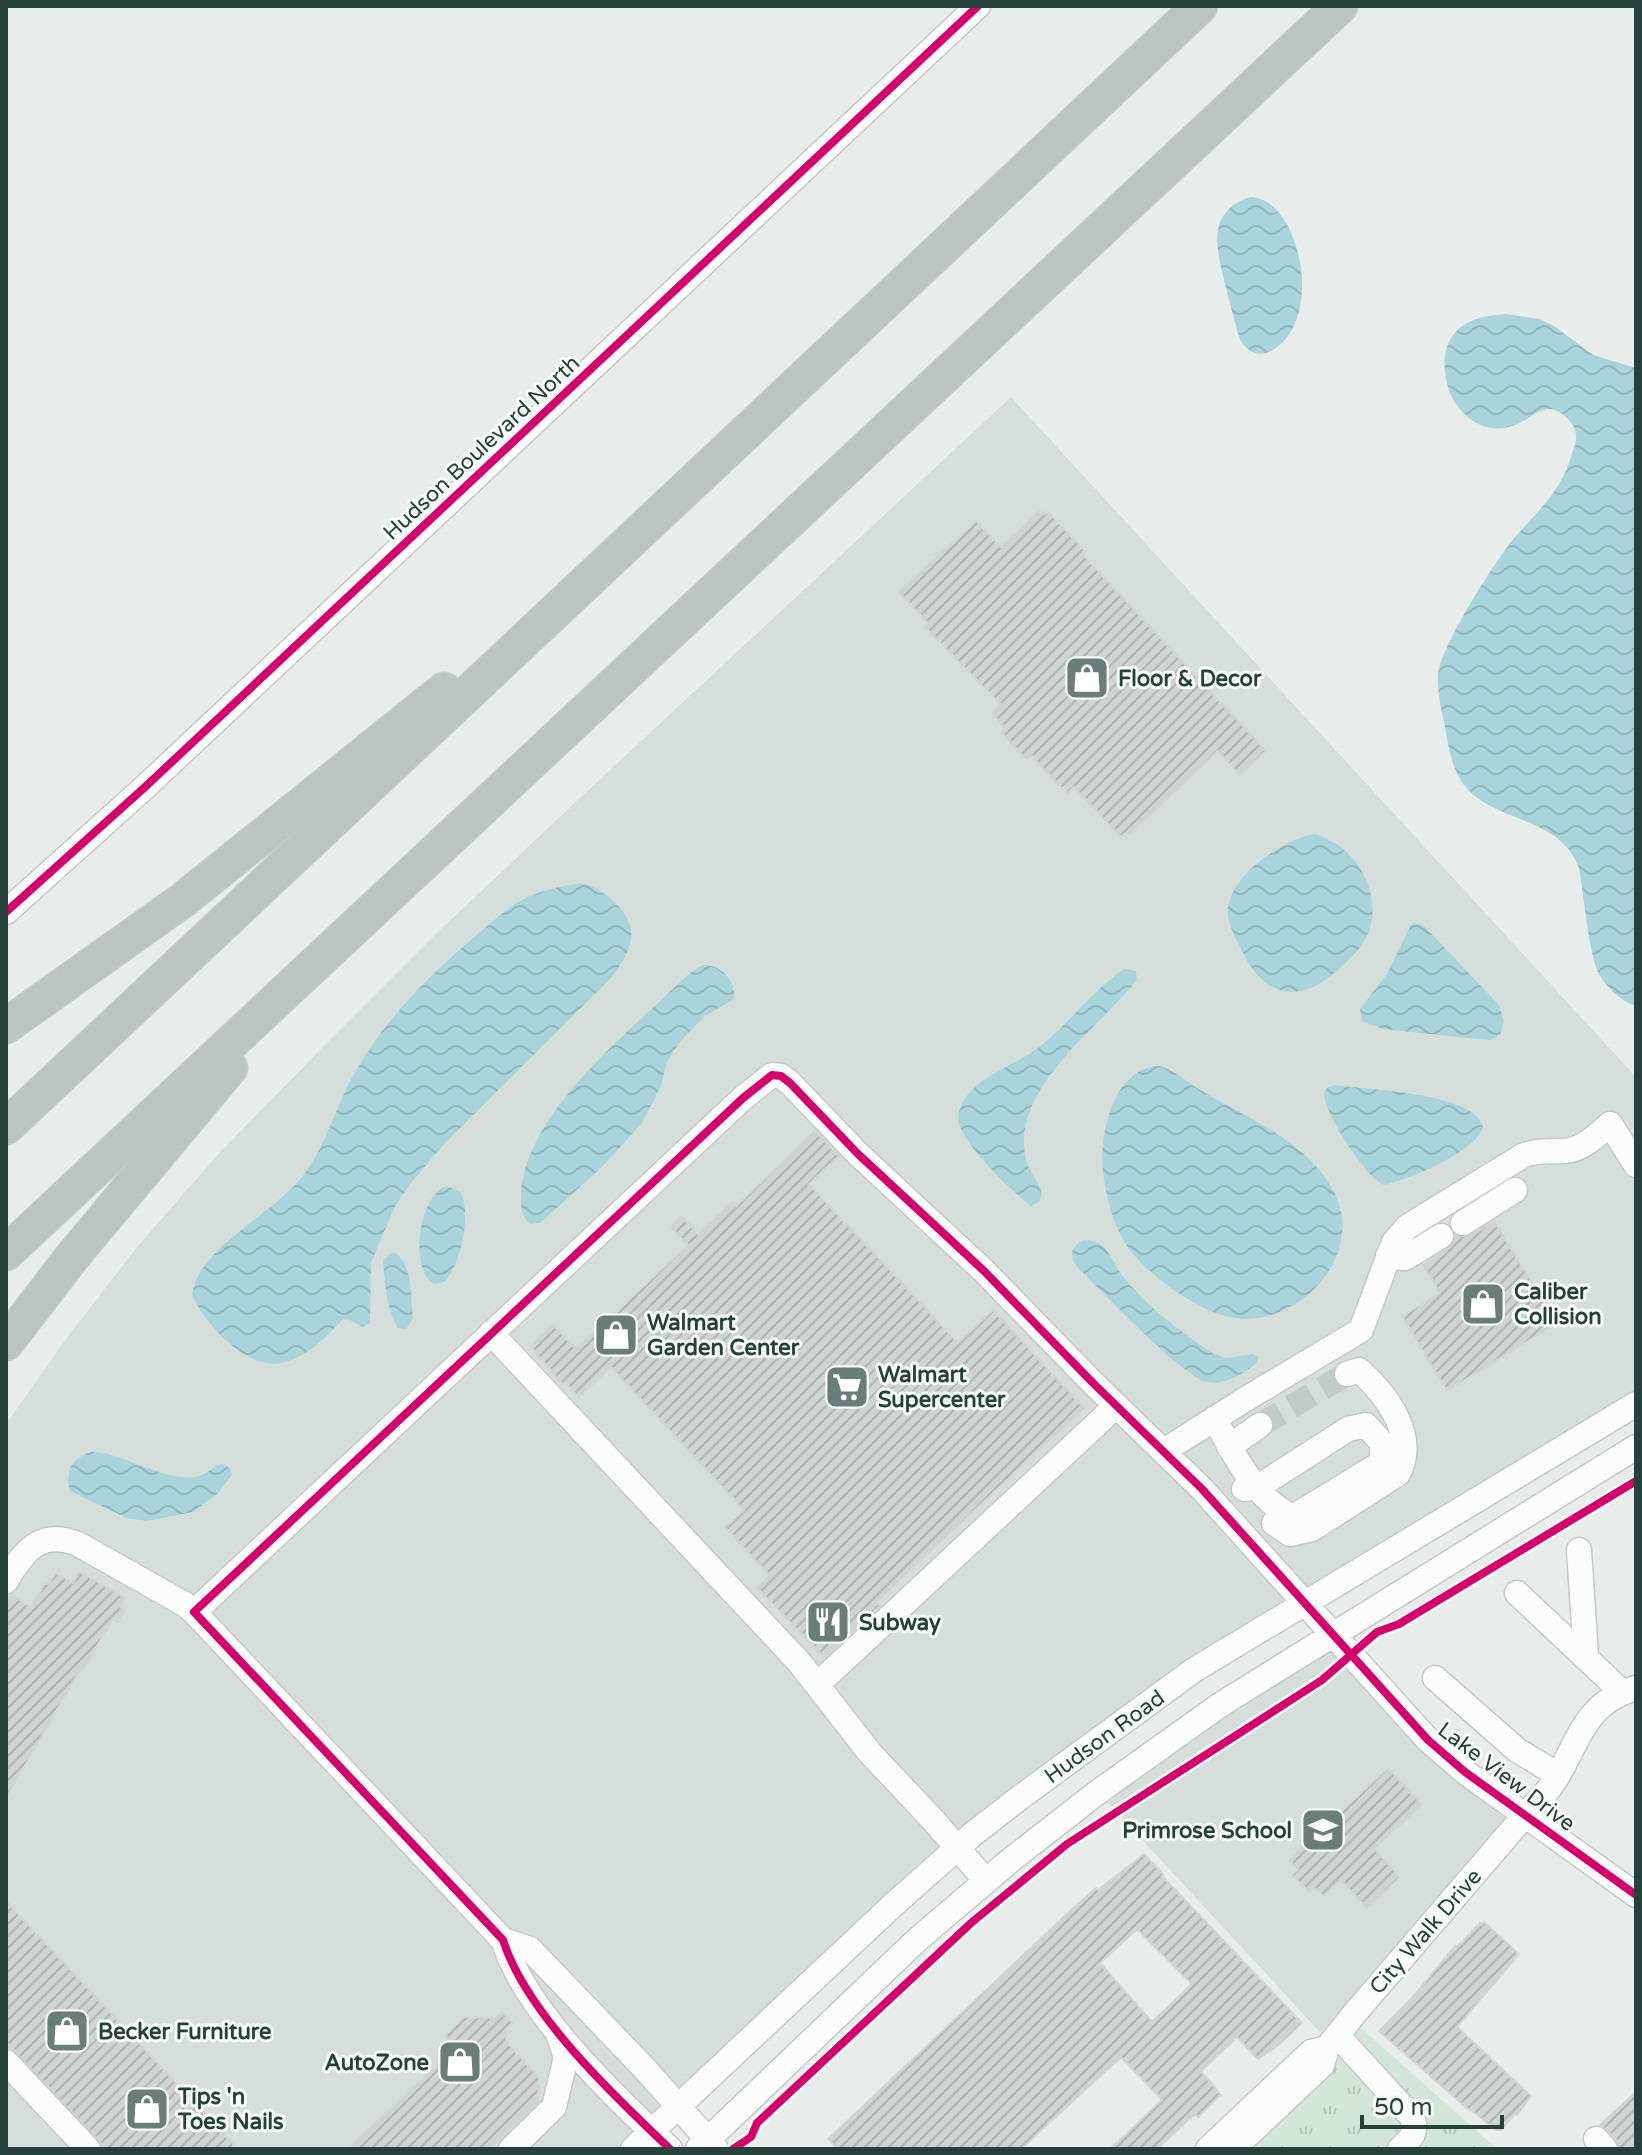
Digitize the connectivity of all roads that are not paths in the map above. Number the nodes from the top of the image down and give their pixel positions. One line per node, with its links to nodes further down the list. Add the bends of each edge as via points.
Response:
1 (978, 6): 5 (street, Hudson Boulevard North)
2 (1200, 6): 4 (highway)
3 (1340, 6): 6 (highway)
4 (602, 567): 7 (highway, via 183,900); 9 (highway)
5 (6, 912)
6 (326, 955): 15 (highway); 18 (highway)
7 (6, 1026)
8 (1610, 1124): 10 (street); 11 (street); 16 (street, via 1574,1150 1540,1151 1517,1159 1407,1227)
9 (6, 1127)
10 (1636, 1142)
11 (1636, 1165)
12 (1515, 1190): 13 (street)
13 (1463, 1223)
14 (1441, 1236): 16 (street, via 1405,1258)
15 (6, 1253)
16 (1388, 1256): 22 (street, via 1361,1330)
17 (491, 1333): 21 (street, Lake View Drive, via 763,1080 776,1075 1017,1303); 32 (street); 36 (street)
18 (6, 1343)
19 (1347, 1374): 27 (street, via 1359,1370 1397,1415 1406,1459 1398,1474 1312,1529 1290,1534 1272,1521)
20 (1636, 1404): 31 (street, Hudson Road)
21 (1116, 1406): 26 (street, Lake View Drive); 36 (street)
22 (1207, 1423): 24 (street); 26 (street); 27 (street)
23 (1260, 1425): 24 (street)
24 (1234, 1444): 27 (street, via 1259,1472)
25 (1636, 1447): 33 (street, Hudson Road)
26 (1164, 1451): 31 (street, Lake View Drive)
27 (1258, 1484): 27 (street, via 1348,1429 1366,1425 1381,1442 1383,1462 1293,1517)
28 (1579, 1550): 34 (street)
29 (6, 1581): 32 (street, via 30,1547 64,1540)
30 (1517, 1593): 34 (street)
31 (1303, 1603): 33 (street, Lake View Drive); 40 (street, Hudson Road, via 1194,1670)
32 (194, 1612): 43 (street)
33 (1333, 1635): 39 (street, Lake View Drive, via 1428,1740); 41 (street, Hudson Road, via 1164,1743)
34 (1586, 1656): 37 (street)
35 (1435, 1678): 38 (street, via 1517,1750)
36 (818, 1684): 40 (street, via 870,1753)
37 (1629, 1690): 38 (street, City Walk Drive, via 1590,1716)
38 (1558, 1775): 39 (street, City Walk Drive)
39 (1525, 1815): 42 (street, Lake View Drive); 45 (street, City Walk Drive)
40 (957, 1848): 41 (street); 47 (street, Hudson Road)
41 (986, 1881): 50 (street, Hudson Road, via 918,1939)
42 (1636, 1895)
43 (503, 1940): 44 (street, via 510,1965); 47 (street, via 530,1949)
44 (556, 2030): 48 (street); 49 (street, via 566,2057 555,2103)
45 (1332, 2042): 54 (street, City Walk Drive, via 1311,2052); 55 (street, City Walk Drive, via 1322,2065); 56 (street, via 1411,2116 1414,2134)
46 (6, 2062): 51 (street)
47 (678, 2106): 48 (street, Hudson Road); 50 (street)
48 (651, 2132): 52 (street, Hudson Road); 53 (street)
49 (517, 2144)
50 (707, 2146)
51 (88, 2149)
52 (633, 2149)
53 (670, 2149)
54 (1208, 2149)
55 (1233, 2149)
56 (1400, 2149)

